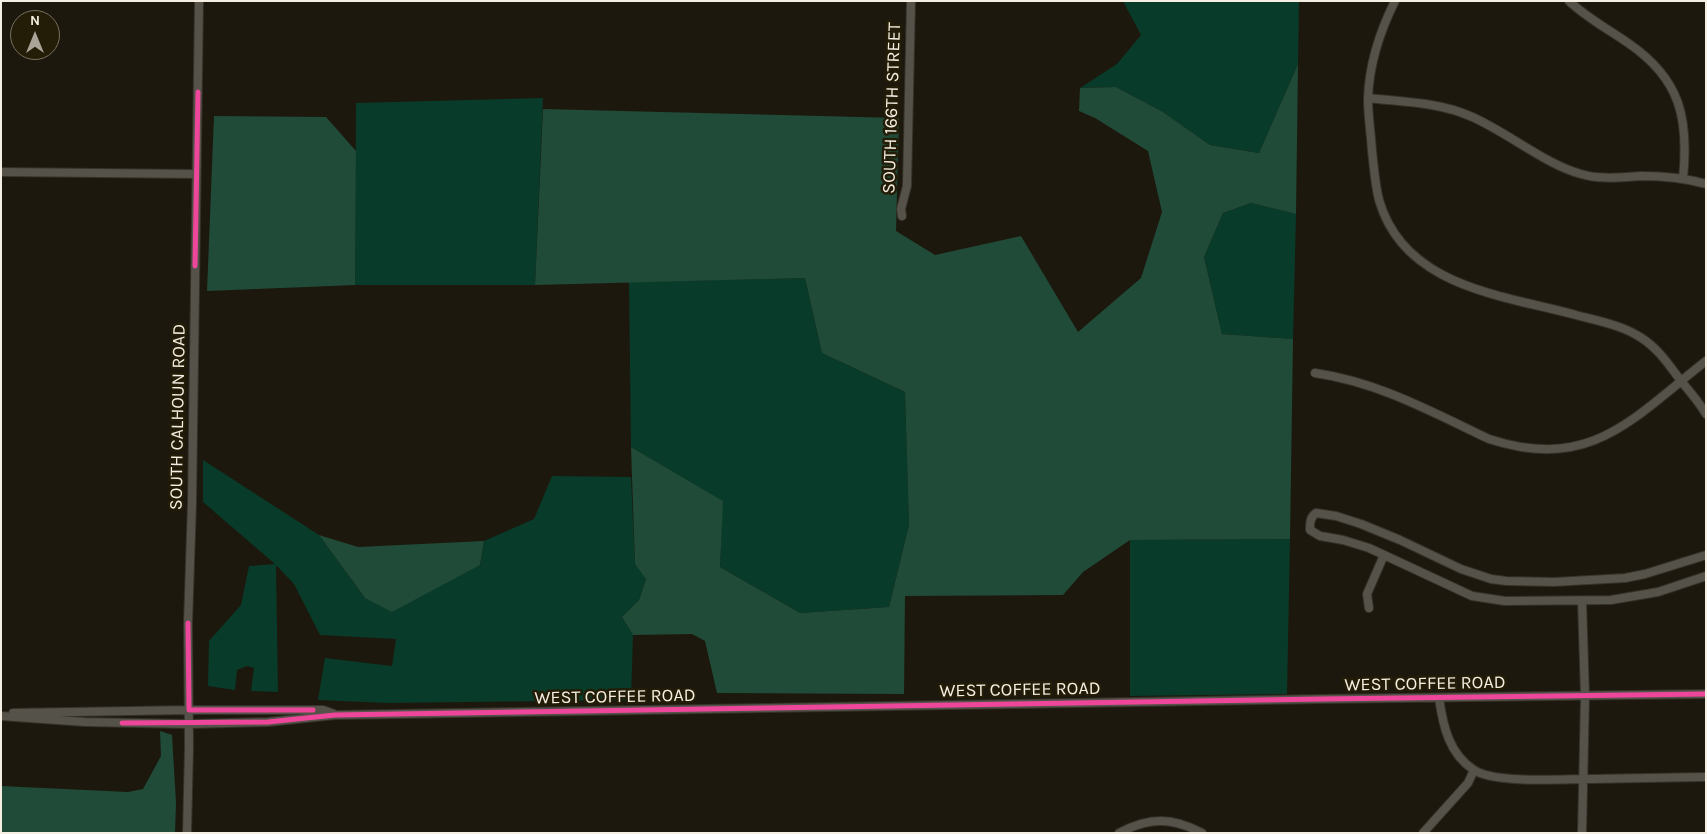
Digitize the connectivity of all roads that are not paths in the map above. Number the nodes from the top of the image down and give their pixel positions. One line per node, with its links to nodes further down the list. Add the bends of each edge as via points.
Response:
1 (198, 1): 7 (street, SOUTH CALHOUN ROAD)
2 (911, 1): 10 (street, SOUTH 166TH STREET, via 907,186)
3 (1395, 1): 5 (street, via 1378,47)
4 (1569, 1): 8 (street, via 1641,52 1668,81 1685,127)
5 (1368, 98): 8 (street, via 1438,106 1464,114 1582,175); 13 (street, via 1379,200 1389,224 1409,252 1429,268 1461,284 1627,330 1663,356)
6 (1, 172): 7 (street)
7 (196, 174): 23 (street, SOUTH CALHOUN ROAD)
8 (1683, 179): 9 (street)
9 (1706, 184)
10 (902, 216)
11 (1706, 362): 13 (street)
12 (1315, 373): 13 (street, via 1382,389 1489,439 1539,450 1572,448 1605,437)
13 (1681, 381): 14 (street)
14 (1706, 414)
15 (1706, 554): 16 (street, via 1625,578 1506,581 1461,570 1400,540 1344,519 1320,513 1311,518 1310,530 1315,534)
16 (1384, 555): 18 (street, via 1472,596 1505,601); 19 (street, via 1367,594)
17 (1706, 576): 18 (street, via 1658,592)
18 (1582, 601): 21 (street)
19 (1369, 608)
20 (1706, 694): 21 (street, WEST COFFEE ROAD)
21 (1585, 696): 22 (street, WEST COFFEE ROAD); 29 (street)
22 (1439, 698): 25 (street, WEST COFFEE ROAD); 27 (street, via 1449,740 1459,757)
23 (189, 710): 24 (street, WEST COFFEE ROAD); 25 (street, WEST COFFEE ROAD, via 323,710); 26 (street, SOUTH CALHOUN ROAD)
24 (1, 715): 26 (street, WEST COFFEE ROAD, via 85,722)
25 (335, 715): 26 (street, WEST COFFEE ROAD, via 268,722)
26 (189, 724): 30 (street, SOUTH CALHOUN ROAD)
27 (1474, 770): 29 (street, via 1512,778); 33 (street, via 1468,783)
28 (1706, 777): 29 (street)
29 (1583, 779): 34 (street)
30 (188, 833)
31 (1119, 833): 32 (street, via 1143,823 1165,820)
32 (1202, 833)
33 (1423, 833)
34 (1582, 833)

